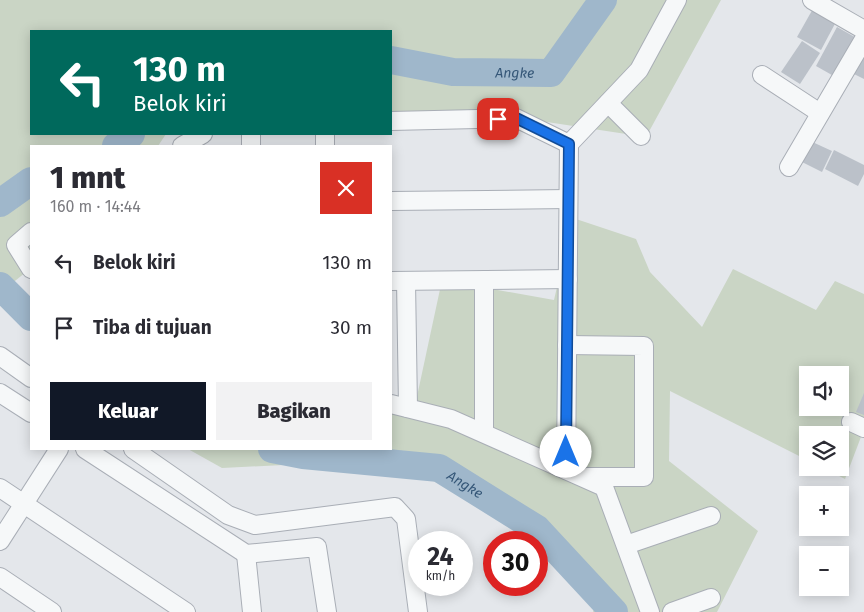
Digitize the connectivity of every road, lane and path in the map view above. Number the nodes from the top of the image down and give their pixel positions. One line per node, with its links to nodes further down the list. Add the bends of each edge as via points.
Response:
1 (677, 0): 6 (street, via 639,70)
2 (812, 0): 3 (street)
3 (864, 30)
4 (864, 39): 7 (street)
5 (762, 75): 7 (street)
6 (608, 103): 10 (street); 11 (street)
7 (820, 113): 13 (street)
8 (392, 121): 11 (street, via 516,118)
9 (201, 135): 12 (street)
10 (641, 136)
11 (569, 144): 14 (street)
12 (184, 145)
13 (789, 167)
14 (568, 199): 15 (street); 18 (street)
15 (392, 201)
16 (30, 233): 17 (street, via 16,245)
17 (30, 267)
18 (568, 278): 19 (street); 21 (street)
19 (484, 280): 20 (street); 27 (street)
20 (399, 281): 25 (street)
21 (567, 345): 31 (street); 32 (street, via 644,346 644,477)
22 (0, 356): 23 (street)
23 (30, 377)
24 (0, 393): 26 (street)
25 (396, 404): 27 (street, via 451,419)
26 (30, 412)
27 (484, 433): 31 (street)
28 (58, 450): 34 (street)
29 (87, 450): 38 (street)
30 (134, 450): 45 (street, via 228,515 255,525 395,506 406,519)
31 (566, 470): 32 (street)
32 (582, 477): 37 (street, via 604,487)
33 (0, 488): 34 (street)
34 (25, 505): 36 (street); 42 (street)
35 (711, 516): 37 (street)
36 (0, 541)
37 (626, 545): 46 (street)
38 (246, 554): 43 (street); 44 (street, via 317,547)
39 (0, 577): 41 (street)
40 (711, 598): 47 (street)
41 (52, 612)
42 (186, 612)
43 (252, 612)
44 (326, 612)
45 (418, 612)
46 (650, 612)
47 (672, 612)

